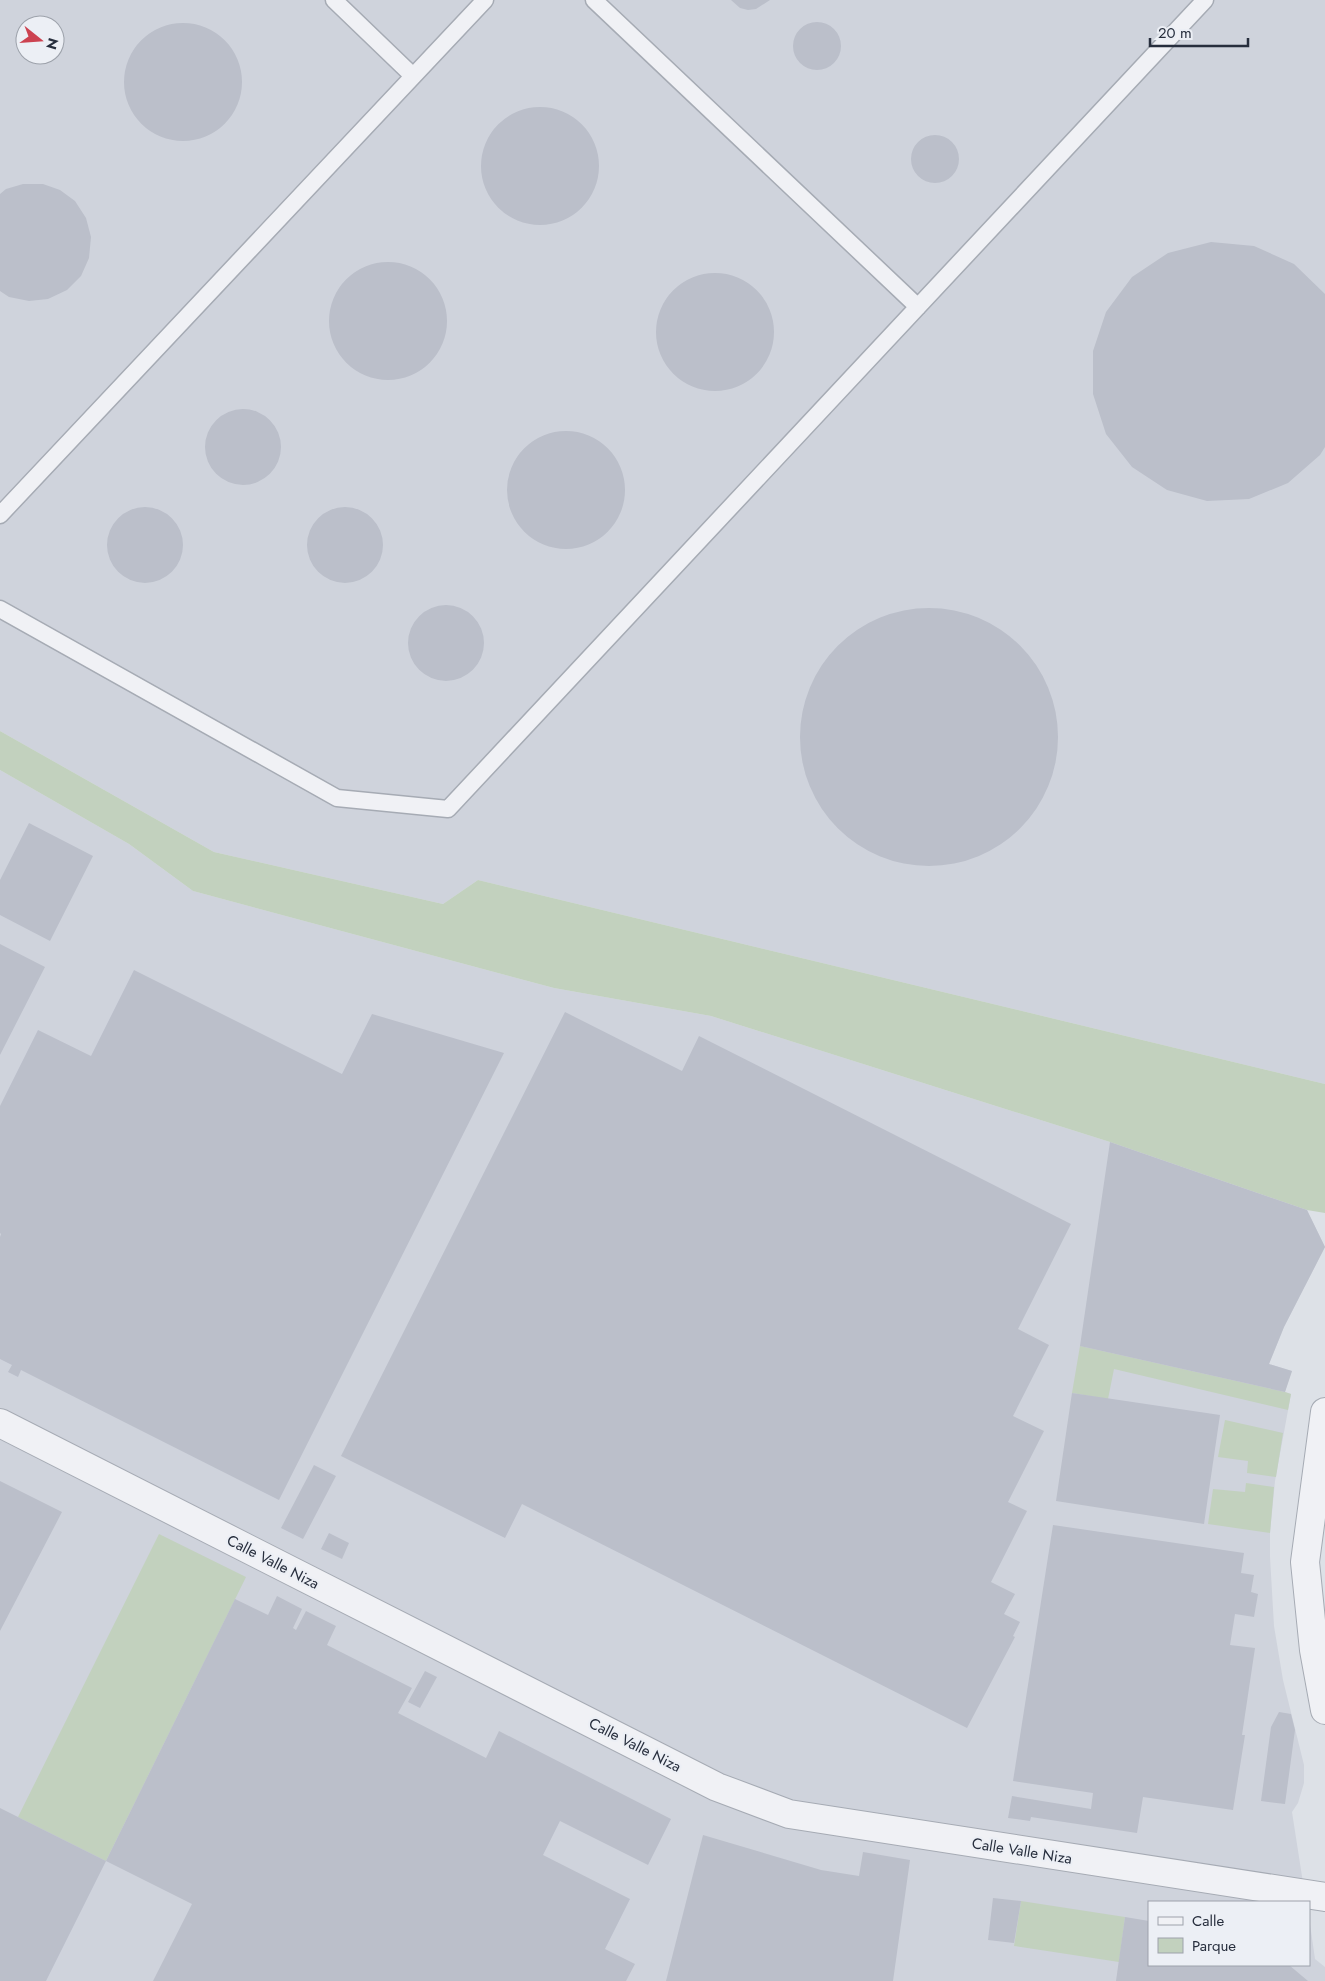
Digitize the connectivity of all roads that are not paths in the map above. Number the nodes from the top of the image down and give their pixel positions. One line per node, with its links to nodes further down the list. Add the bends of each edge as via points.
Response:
1 (334, 0): 5 (lane)
2 (484, 0): 5 (lane)
3 (594, 0): 6 (lane)
4 (1205, 0): 6 (lane)
5 (413, 76): 7 (lane)
6 (918, 307): 8 (lane, via 448,809 337,798)
7 (0, 515)
8 (0, 609)
9 (1325, 1412): 11 (street, via 1305,1562 1314,1650)
10 (0, 1423): 12 (street, Calle Valle Niza, via 717,1787 789,1814)
11 (1325, 1710)
12 (1325, 1897)

